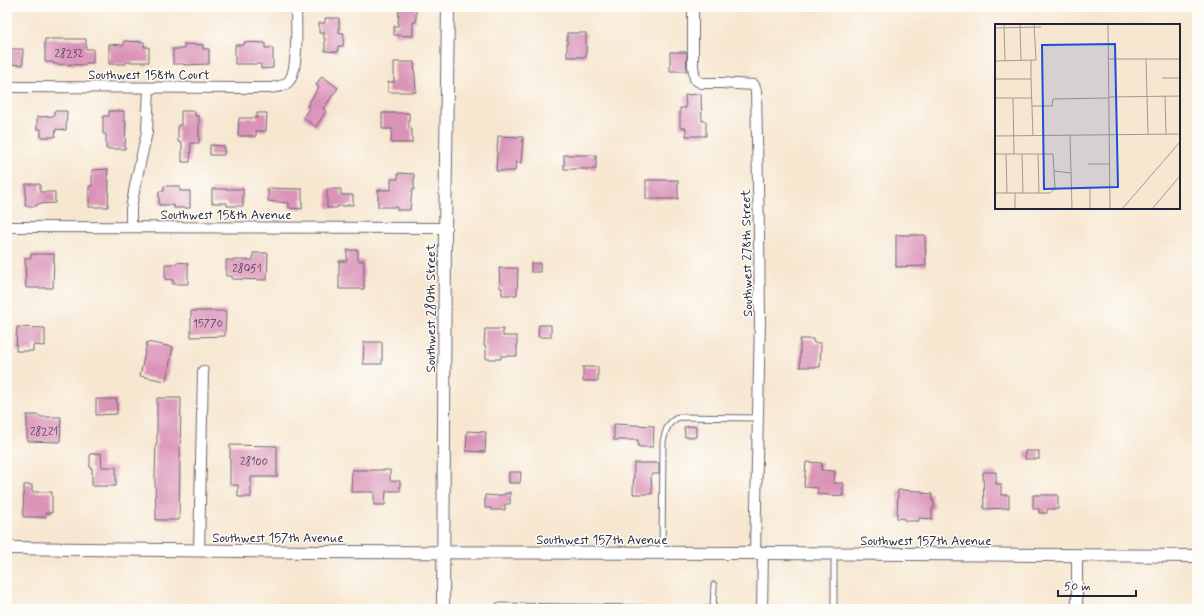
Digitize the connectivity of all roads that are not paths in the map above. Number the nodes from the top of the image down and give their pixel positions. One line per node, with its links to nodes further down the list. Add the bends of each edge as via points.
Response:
1 (296, 7): 5 (street, Southwest 158th Court, via 295,65 290,80 282,86)
2 (448, 7): 8 (street, Southwest 280th Street)
3 (693, 7): 10 (street, Southwest 278th Street, via 695,79 701,83 754,85 756,91 760,231)
4 (7, 87): 5 (street, Southwest 158th Court)
5 (149, 88): 7 (street, via 147,132 134,191)
6 (7, 227): 7 (street, Southwest 158th Avenue)
7 (130, 227): 8 (street, Southwest 158th Avenue)
8 (445, 228): 13 (street, Southwest 280th Street)
9 (203, 371): 12 (street)
10 (757, 418): 14 (lane, via 679,417 671,421 663,442); 15 (street, Southwest 278th Street)
11 (7, 548): 12 (street, Southwest 157th Avenue)
12 (199, 551): 13 (street, Southwest 157th Avenue)
13 (443, 552): 14 (street, Southwest 157th Avenue); 20 (street, Southwest 280th Street)
14 (662, 553): 15 (street, Southwest 157th Avenue)
15 (759, 553): 16 (street, Southwest 157th Avenue); 23 (street, Southwest 278th Street)
16 (834, 554): 17 (street, Southwest 157th Avenue); 24 (lane)
17 (1077, 556): 18 (street, Southwest 157th Avenue); 25 (street)
18 (1197, 556)
19 (714, 585): 22 (lane)
20 (443, 609)
21 (498, 609): 22 (lane, via 498,606)
22 (713, 609)
23 (762, 609)
24 (834, 609)
25 (1077, 609)

